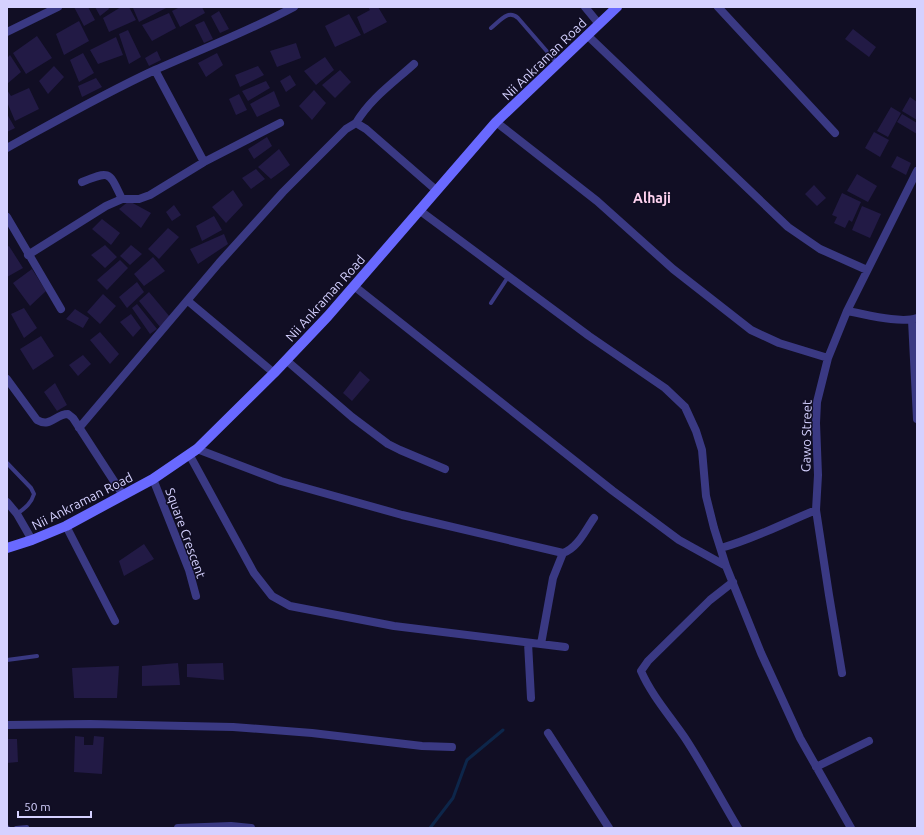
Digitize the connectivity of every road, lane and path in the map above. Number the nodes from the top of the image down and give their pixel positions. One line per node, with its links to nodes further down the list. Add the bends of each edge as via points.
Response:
1 (58, 7): 8 (street)
2 (294, 7): 12 (street)
3 (585, 7): 6 (street)
4 (617, 7): 6 (street, Nii Ankraman Road)
5 (718, 7): 16 (street)
6 (599, 24): 9 (street, Nii Ankraman Road)
7 (491, 28): 10 (lane, via 508,15 513,15)
8 (7, 32)
9 (587, 35): 10 (street, Nii Ankraman Road); 26 (street, via 788,227 820,249)
10 (557, 63): 13 (street, Nii Ankraman Road)
11 (414, 64): 15 (street, via 372,101)
12 (155, 70): 17 (street); 18 (street)
13 (496, 122): 21 (street, Nii Ankraman Road); 34 (street, via 597,201 673,269 751,330 779,343)
14 (280, 123): 18 (street)
15 (356, 123): 21 (street); 29 (street, via 283,192 219,263)
16 (835, 133)
17 (7, 148)
18 (204, 162): 22 (street, via 144,198)
19 (917, 171): 26 (street, Gawo Street)
20 (82, 182): 22 (street, via 106,174 112,179)
21 (436, 190): 23 (street, Nii Ankraman Road)
22 (122, 199): 25 (street, via 106,206)
23 (419, 210): 27 (street); 28 (street, Nii Ankraman Road)
24 (7, 217): 25 (street)
25 (28, 255): 31 (street)
26 (867, 270): 32 (street, Gawo Street)
27 (508, 277): 30 (lane); 52 (street, via 666,388 685,407 702,450 706,496)
28 (354, 286): 35 (street, Nii Ankraman Road); 54 (street, via 613,491 679,540)
29 (188, 302): 36 (street); 39 (street)
30 (491, 303)
31 (61, 309)
32 (847, 311): 33 (street, via 885,318); 34 (street, Gawo Street)
33 (914, 319): 38 (street)
34 (828, 358): 46 (street, Gawo Street, via 817,402)
35 (286, 360): 36 (street, Nii Ankraman Road); 42 (street, via 383,441)
36 (274, 374): 40 (street, Nii Ankraman Road)
37 (7, 378): 39 (street, via 37,420 48,423 63,414 68,414)
38 (917, 419)
39 (79, 428): 44 (street)
40 (193, 451): 43 (street, Nii Ankraman Road); 53 (street, via 386,511); 58 (street, via 254,574 272,596 290,606 394,626)
41 (7, 463): 47 (lane, via 34,494 28,506)
42 (445, 469)
43 (153, 479): 44 (street, Nii Ankraman Road); 56 (street, Square Crescent)
44 (123, 495): 49 (street, Nii Ankraman Road)
45 (7, 502): 47 (street)
46 (816, 510): 52 (street, via 753,538); 63 (street, Gawo Street)
47 (17, 514): 50 (street)
48 (594, 518): 53 (street, via 576,544)
49 (66, 526): 50 (street, Nii Ankraman Road); 57 (street)
50 (32, 540): 51 (street, Nii Ankraman Road)
51 (7, 548)
52 (720, 548): 54 (street)
53 (564, 552): 59 (street, via 553,578)
54 (726, 566): 55 (street)
55 (733, 582): 69 (street, via 778,692); 75 (street, via 710,600 641,671)
56 (196, 596)
57 (115, 621)
58 (528, 643): 59 (street); 64 (street)
59 (541, 644): 60 (street)
60 (565, 648)
61 (37, 656): 62 (lane)
62 (7, 660)
63 (842, 673)
64 (531, 698)
65 (7, 725): 68 (street, via 233,727)
66 (548, 733): 74 (street)
67 (869, 741): 69 (street)
68 (452, 747)
69 (816, 767): 76 (street)
70 (27, 827): 71 (lane)
71 (16, 828)
72 (178, 828): 73 (street)
73 (251, 828)
74 (609, 828)
75 (738, 828)
76 (851, 828)

